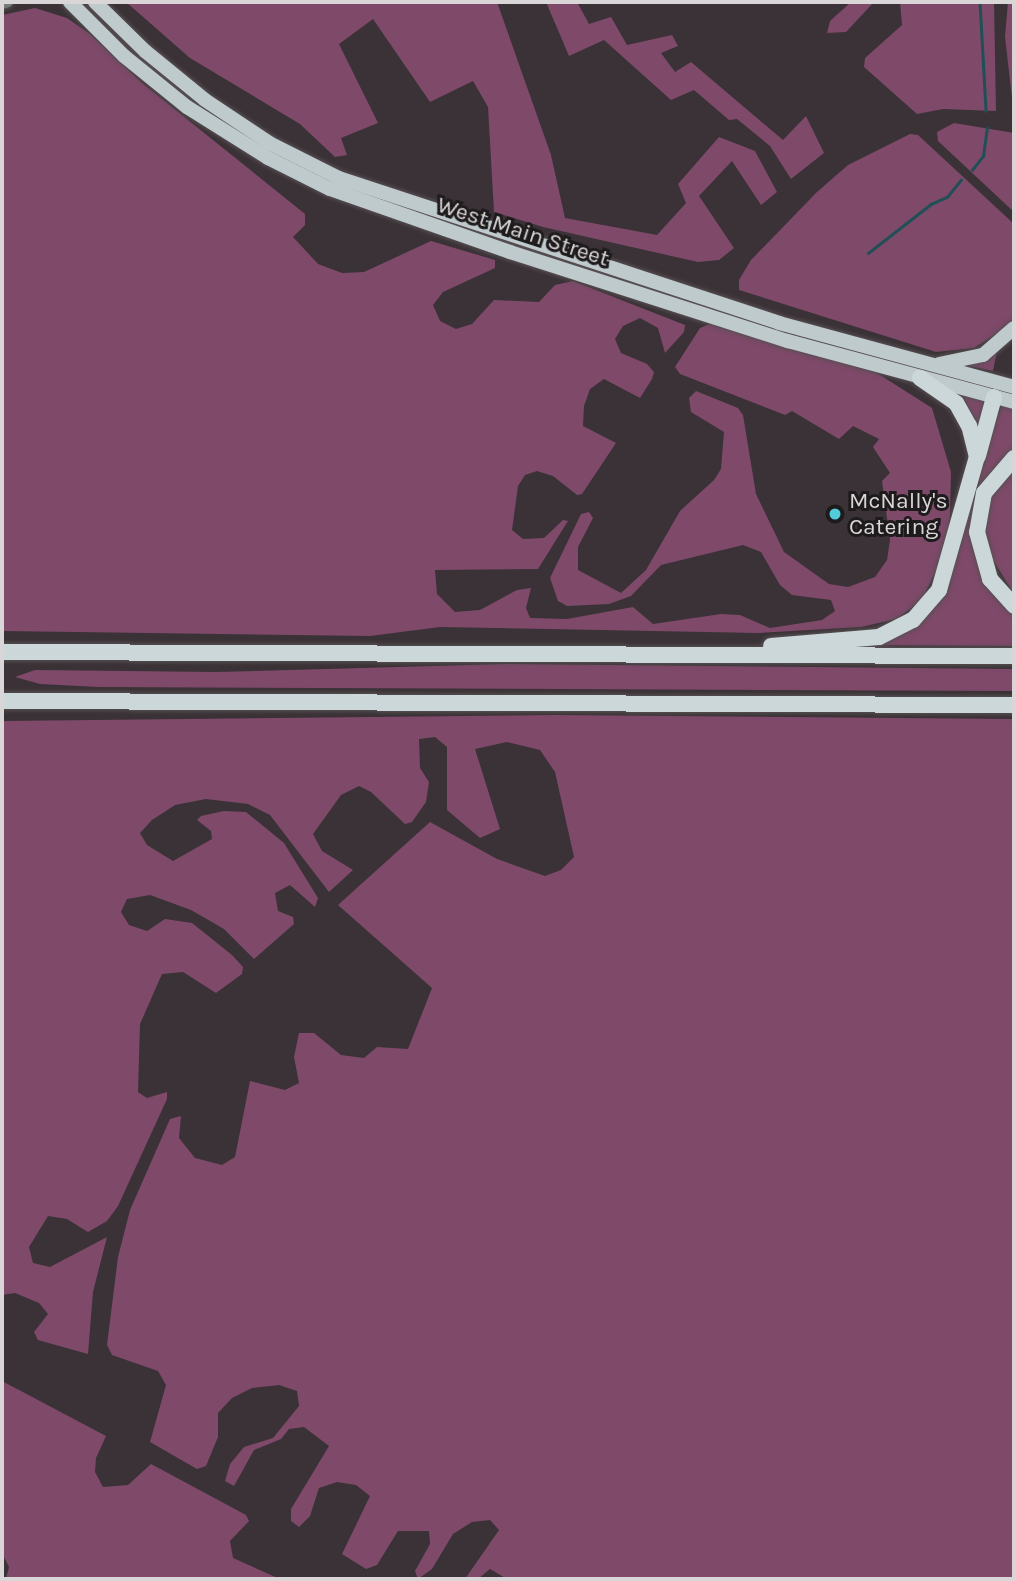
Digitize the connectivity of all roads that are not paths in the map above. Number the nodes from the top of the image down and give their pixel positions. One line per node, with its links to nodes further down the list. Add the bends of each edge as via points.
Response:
1 (8, 2): 5 (street)
2 (61, 2): 6 (street)
3 (70, 2): 6 (highway, West Main Street)
4 (95, 2): 8 (highway, West Main Street, via 124,33 205,100 271,144 339,178 779,323)
5 (2, 4)
6 (79, 14): 9 (highway, West Main Street, via 187,107 268,158 330,189 549,265)
7 (1014, 328): 8 (highway, via 983,355)
8 (931, 365): 10 (highway, West Main Street)
9 (920, 378): 11 (highway, West Main Street); 13 (highway, via 956,403)
10 (1014, 387)
11 (994, 397): 12 (highway, West Main Street); 13 (highway)
12 (1014, 402)
13 (978, 457): 17 (highway, via 939,590 920,614 902,627 864,639)
14 (1014, 458): 15 (highway, via 984,493 977,532 990,579)
15 (1014, 606)
16 (2, 652): 17 (highway)
17 (603, 655): 18 (highway)
18 (1014, 656)
19 (2, 701): 20 (highway)
20 (1014, 706)

